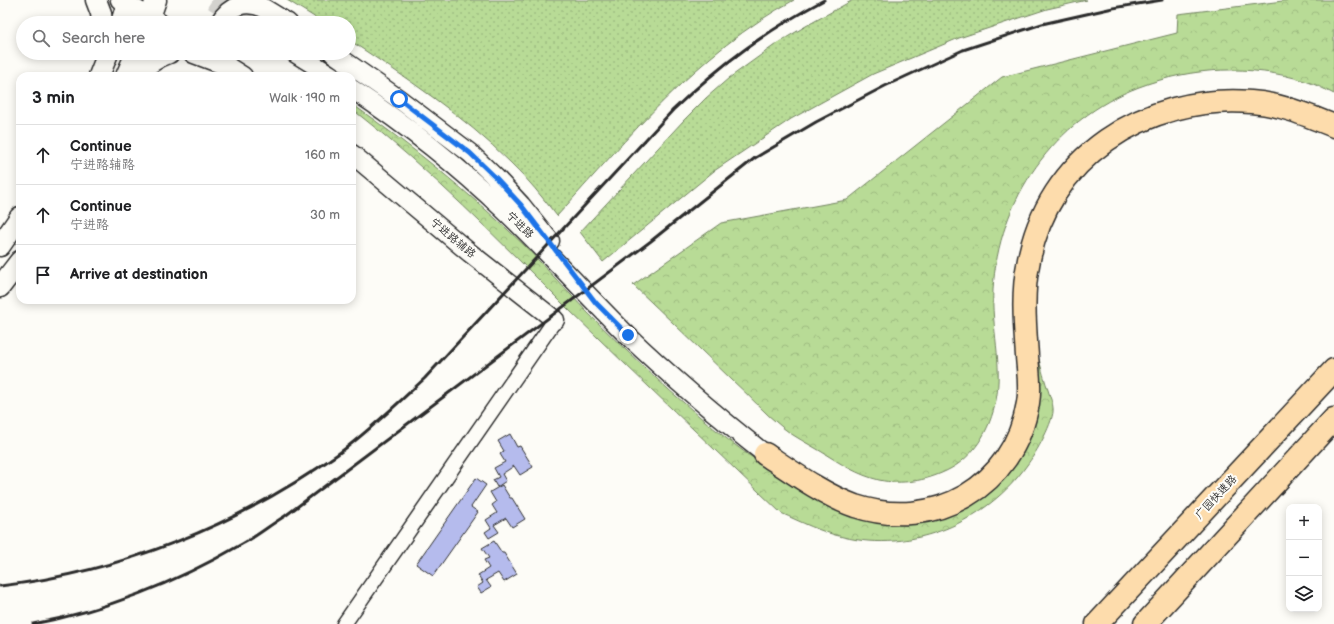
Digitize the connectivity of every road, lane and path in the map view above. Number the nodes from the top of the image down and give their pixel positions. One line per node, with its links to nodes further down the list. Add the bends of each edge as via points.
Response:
1 (96, 0): 4 (main road)
2 (125, 1): 5 (main road); 6 (street)
3 (258, 4): 7 (street, via 236,6); 8 (street)
4 (101, 16)
5 (122, 16)
6 (154, 16)
7 (225, 16)
8 (277, 16)
9 (100, 60): 16 (main road)
10 (105, 60): 17 (main road)
11 (133, 60): 18 (main road)
12 (153, 60): 19 (main road)
13 (223, 60): 20 (street)
14 (306, 60): 21 (street)
15 (343, 60): 29 (street, via 470,153 521,205)
16 (99, 72)
17 (100, 72)
18 (128, 72)
19 (140, 72)
20 (238, 72)
21 (326, 72)
22 (356, 92): 29 (street, 宁进路, via 403,125 470,180 534,239)
23 (1334, 126): 33 (highway, via 1297,112 1253,102 1230,101 1185,106 1163,112 1121,130 1077,165 1059,187 1045,211 1034,237 1028,265 1025,293 1030,379 1023,425 1001,466 985,483 966,496 945,506 922,512 876,512 832,495)
24 (356, 157): 30 (street, 宁进路辅路)
25 (16, 223): 26 (main road)
26 (0, 246)
27 (16, 266): 28 (main road)
28 (0, 287)
29 (596, 303): 33 (street, 宁进路, via 678,381)
30 (555, 320): 34 (street)
31 (1334, 370): 35 (highway, 广园快速路)
32 (1334, 419): 36 (highway)
33 (765, 454)
34 (344, 624)
35 (1097, 624)
36 (1145, 624)

